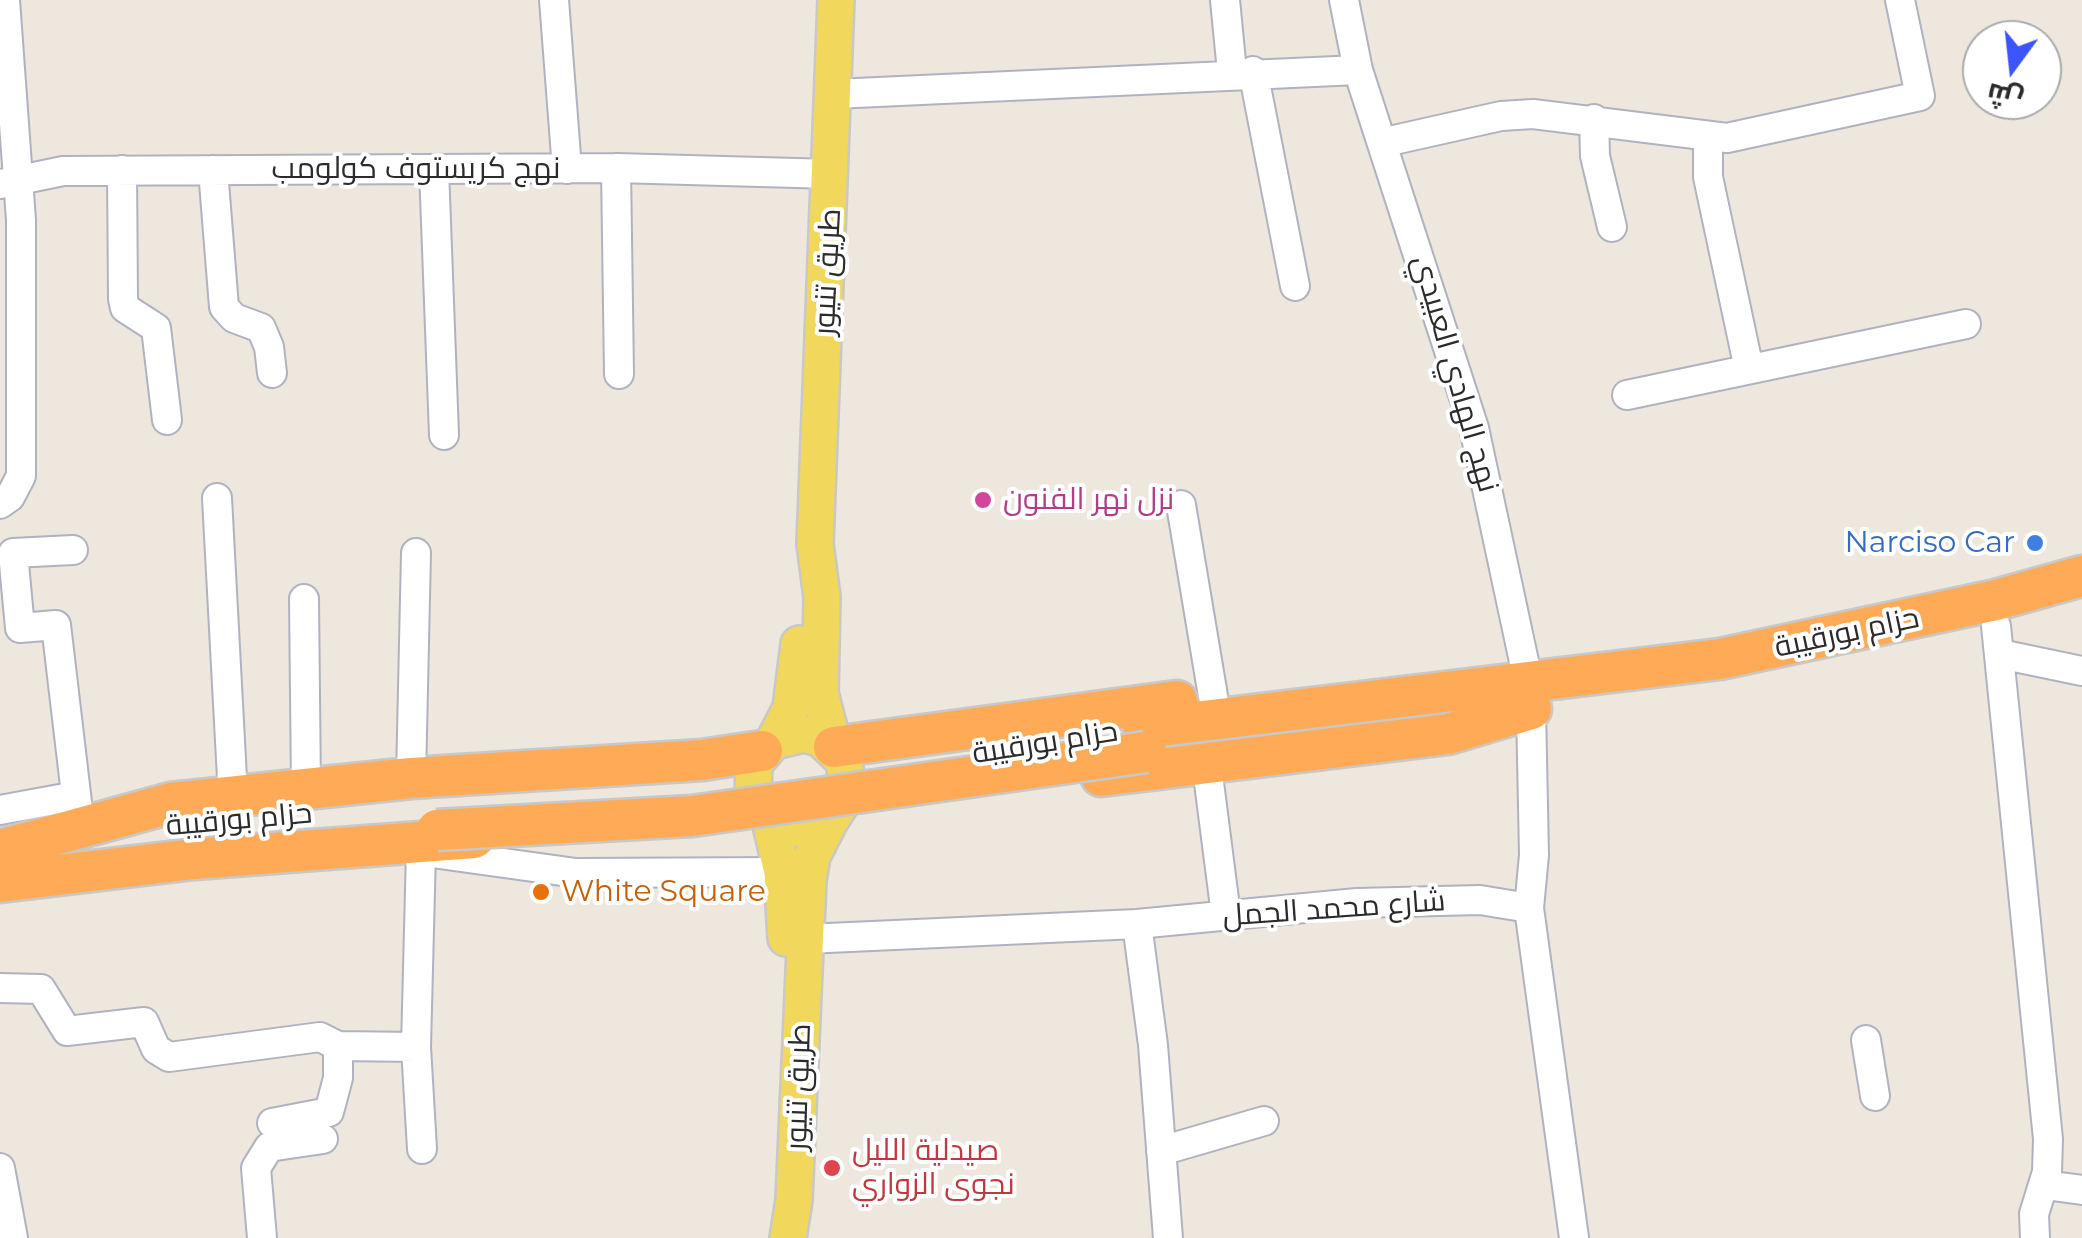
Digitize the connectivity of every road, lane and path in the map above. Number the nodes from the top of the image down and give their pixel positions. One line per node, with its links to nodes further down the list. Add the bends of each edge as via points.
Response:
1 (5, 0): 19 (street)
2 (554, 0): 15 (street)
3 (836, 0): 9 (main road, طريق تنيور)
4 (1225, 0): 8 (street)
5 (1344, 0): 7 (street, نهج الهادي العبيدي)
6 (1900, 0): 11 (street, via 1920,96 1747,136)
7 (1358, 70): 8 (street); 12 (street, نهج الهادي العبيدي)
8 (1242, 72): 9 (street); 21 (street)
9 (834, 94): 18 (main road, طريق تنيور)
10 (1594, 119): 11 (street); 12 (street, via 1501,116); 20 (street)
11 (1708, 137): 23 (street, via 1708,177)
12 (1384, 142): 41 (street, نهج الهادي العبيدي, via 1474,428)
13 (616, 168): 15 (street, نهج كريستوف كولومب); 18 (street, نهج كريستوف كولومب); 25 (street)
14 (434, 169): 15 (street, نهج كريستوف كولومب); 17 (street, نهج كريستوف كولومب); 28 (street)
15 (567, 169)
16 (122, 170): 17 (street, نهج كريستوف كولومب); 19 (street, نهج كريستوف كولومب, via 63,171); 27 (street, via 122,300 156,328)
17 (213, 170): 24 (street, via 224,307 261,328)
18 (832, 174): 32 (main road, طريق تنيور)
19 (9, 182): 30 (street, via 21,476)
20 (1612, 227)
21 (1295, 286)
22 (1966, 324): 23 (street)
23 (1749, 369): 26 (street)
24 (272, 372)
25 (620, 374)
26 (1627, 394)
27 (167, 420)
28 (444, 435)
29 (217, 498): 46 (street)
30 (0, 504)
31 (1180, 506): 40 (street)
32 (815, 544): 42 (main road, طريق تنيور, via 802,595 796,688); 43 (main road, طريق تنيور, via 822,597 820,693)
33 (74, 550): 48 (street, via 14,554 20,628 56,625)
34 (416, 553): 50 (street)
35 (2082, 576): 41 (highway, حزام بورقيبة, via 1809,642)
36 (304, 599): 45 (street)
37 (2082, 603): 38 (highway, حزام بورقيبة)
38 (1998, 640): 39 (street); 41 (highway, حزام بورقيبة); 70 (street, via 2048,1140)
39 (2082, 670)
40 (1213, 696): 41 (highway, via 1418,677); 43 (highway)
41 (1530, 697): 49 (highway, via 1448,734 888,804); 50 (highway, حزام بورقيبة); 55 (street, نهج الهادي العبيدي)
42 (768, 746): 43 (main road, via 804,734); 50 (highway); 51 (main road, via 751,780 759,810)
43 (834, 747): 49 (main road, via 849,776 848,793)
44 (1208, 775): 56 (street)
45 (306, 790): 46 (highway); 50 (highway)
46 (233, 797): 48 (highway)
47 (0, 810): 48 (street)
48 (78, 812): 52 (highway)
49 (833, 818): 51 (main road, via 799,831); 58 (main road, طريق تنيور, via 812,856)
50 (425, 821): 51 (highway, via 696,829); 52 (highway, حزام بورقيبة, via 189,822); 53 (street, via 576,873); 54 (highway, حزام بورقيبة, via 188,844); 62 (street)
51 (770, 821): 53 (main road, طريق تنيور)
52 (0, 852)
53 (782, 872): 74 (main road, طريق تنيور)
54 (0, 881)
55 (1529, 908): 56 (street, شارع محمد الجمل, via 1480,900); 76 (street)
56 (1226, 915): 57 (street, شارع محمد الجمل)
57 (1137, 924): 58 (street, شارع محمد الجمل); 68 (street)
58 (806, 939): 74 (main road, طريق تنيور, via 794,1200)
59 (0, 988): 61 (street, via 40,988 67,1031 144,1022 156,1049 169,1056 320,1037)
60 (1866, 1040): 63 (street)
61 (338, 1046): 62 (street); 65 (street, via 328,1112)
62 (416, 1047): 67 (street)
63 (1875, 1096)
64 (1264, 1121): 68 (street)
65 (272, 1123)
66 (322, 1139): 73 (street, via 269,1148 256,1168)
67 (422, 1149)
68 (1161, 1152): 75 (street)
69 (0, 1168): 72 (street)
70 (2042, 1189): 71 (street); 77 (street)
71 (2082, 1190)
72 (13, 1238)
73 (262, 1238)
74 (784, 1238)
75 (1168, 1238)
76 (1574, 1238)
77 (2034, 1238)

